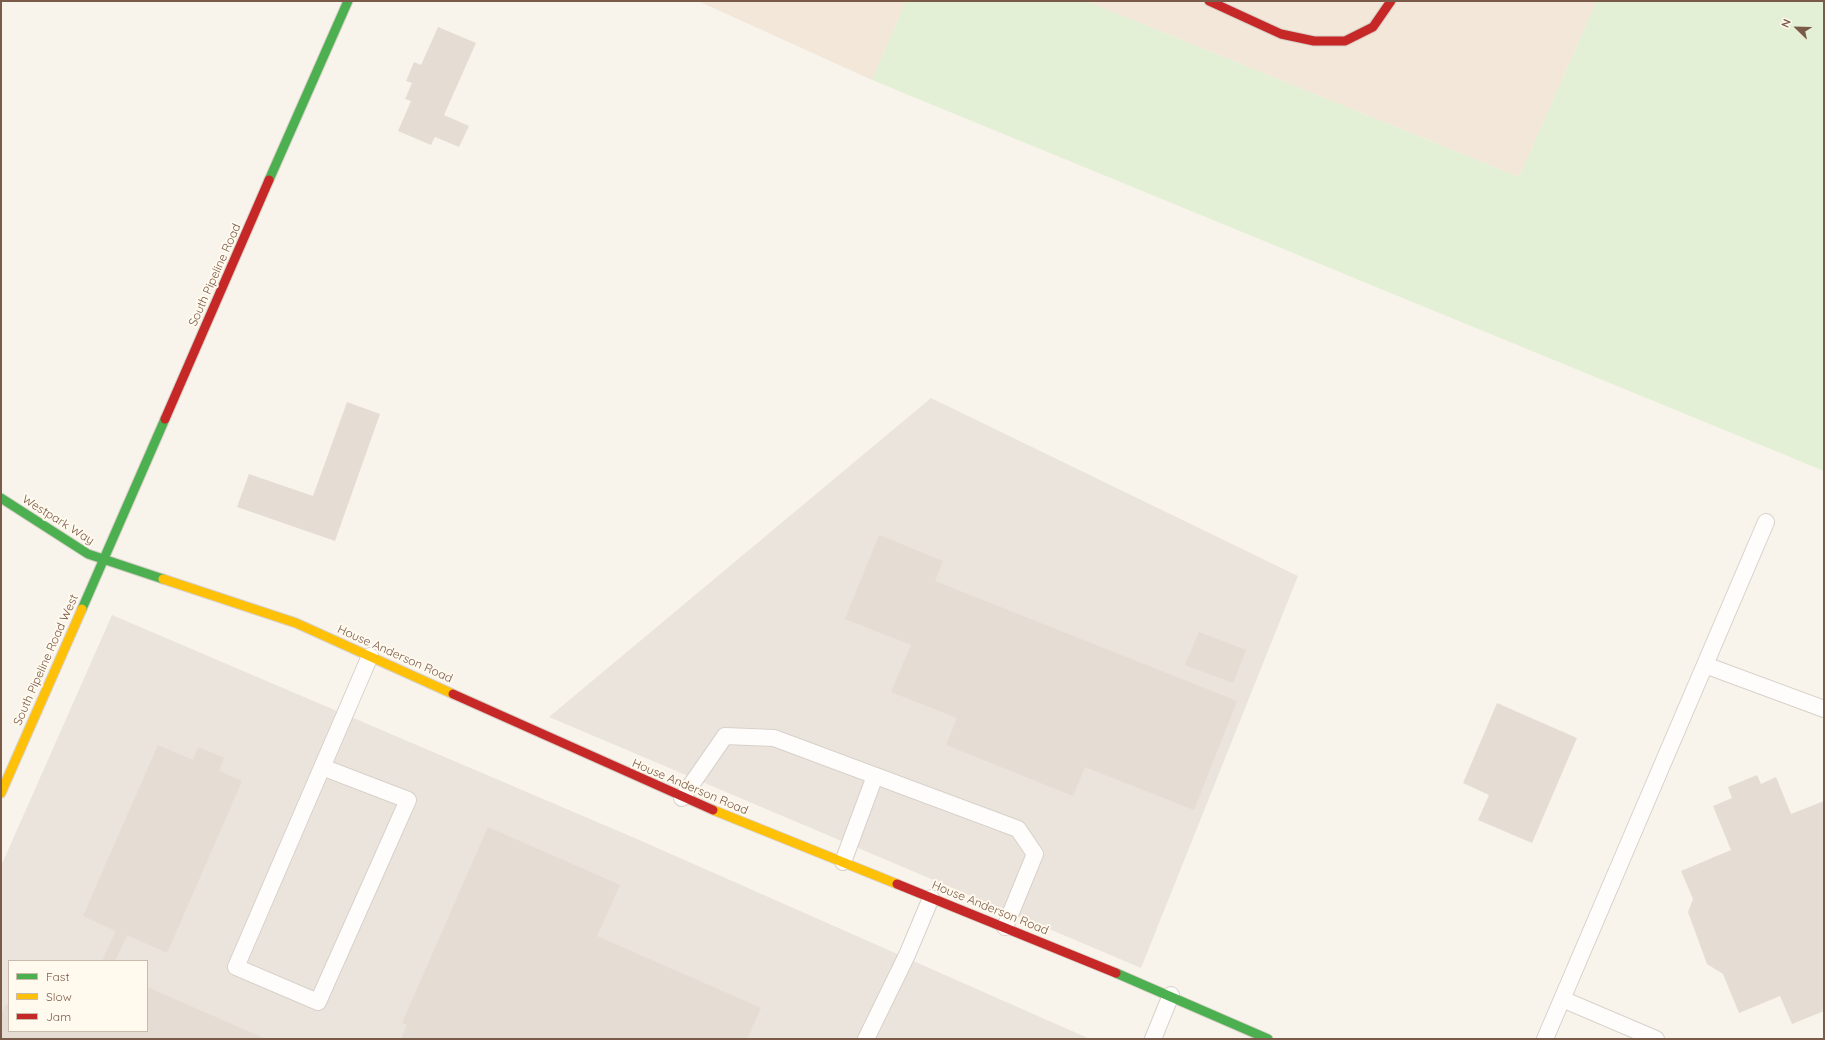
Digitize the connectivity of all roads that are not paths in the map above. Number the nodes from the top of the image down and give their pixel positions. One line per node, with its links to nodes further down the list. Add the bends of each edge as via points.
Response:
1 (348, 1): 6 (street, South Pipeline Road)
2 (1209, 1): 3 (street, via 1281,34 1314,41 1345,41 1373,27)
3 (1391, 1)
4 (1, 498): 6 (street, Westpark Way, via 88,554)
5 (1766, 522): 8 (lane)
6 (103, 558): 7 (street, House Anderson Road, via 296,623); 12 (street, South Pipeline Road West)
7 (370, 656): 10 (lane); 13 (street, House Anderson Road)
8 (1705, 665): 9 (lane); 18 (lane)
9 (1824, 709)
10 (322, 767): 10 (lane, via 236,967 318,1002 408,800)
11 (875, 776): 13 (lane, via 774,738 725,736); 14 (lane); 16 (lane, via 1018,830 1035,854)
12 (1, 793)
13 (682, 798): 14 (street, House Anderson Road)
14 (842, 862): 15 (street, House Anderson Road)
15 (931, 898): 16 (street, House Anderson Road); 19 (lane, via 907,955)
16 (1006, 927): 17 (street, House Anderson Road)
17 (1171, 995): 20 (lane); 21 (street, House Anderson Road)
18 (1562, 999): 22 (lane); 23 (lane)
19 (866, 1039)
20 (1153, 1039)
21 (1268, 1039)
22 (1544, 1039)
23 (1656, 1039)

